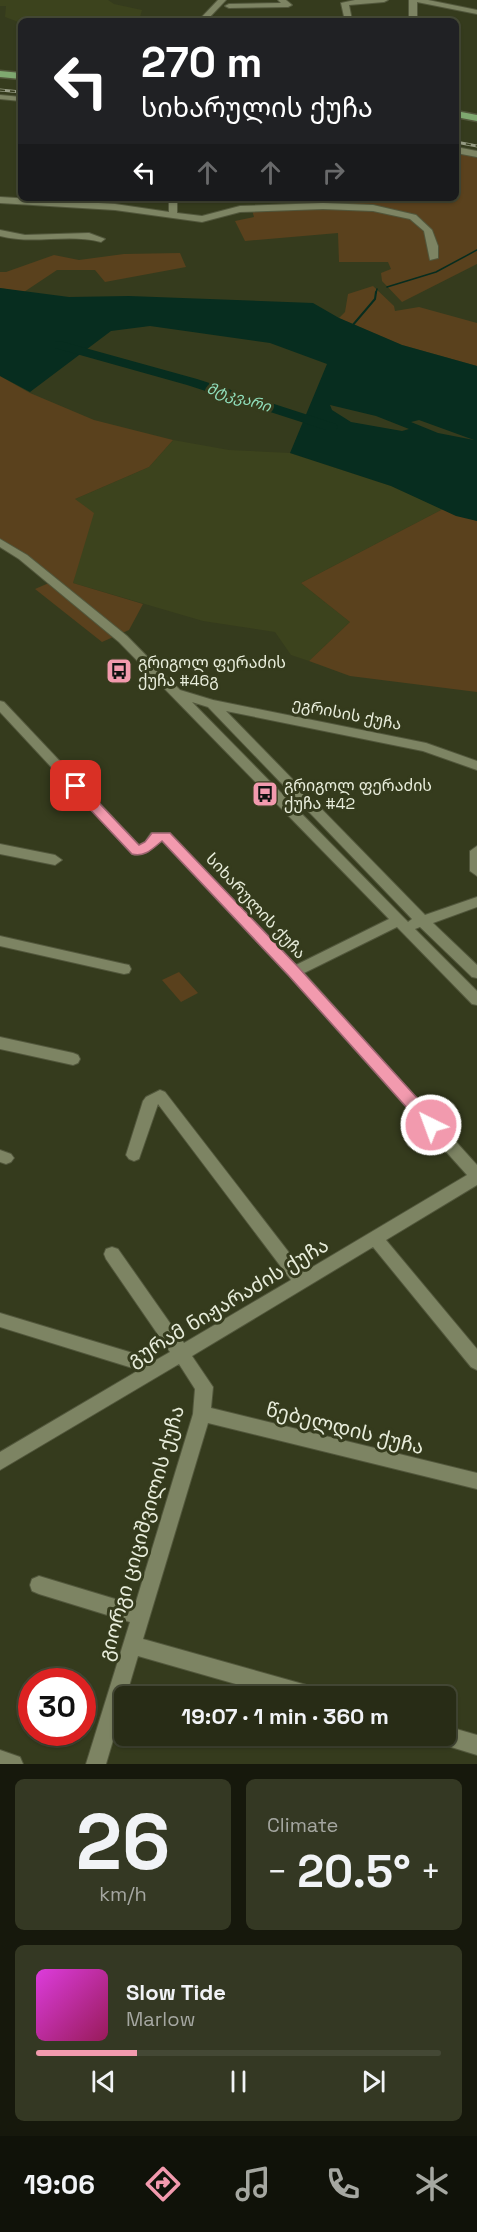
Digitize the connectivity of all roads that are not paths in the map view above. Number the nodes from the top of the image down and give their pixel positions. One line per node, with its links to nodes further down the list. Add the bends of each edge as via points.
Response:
1 (282, 0): 4 (street, via 288,5)
2 (384, 0): 7 (street, via 345,3)
3 (415, 0): 5 (street); 8 (street)
4 (227, 5): 6 (street)
5 (477, 12)
6 (207, 18)
7 (348, 18)
8 (413, 18)
9 (0, 74): 10 (main road)
10 (18, 76)
11 (0, 97): 12 (street)
12 (18, 99)
13 (459, 115): 14 (main road)
14 (477, 118)
15 (459, 151): 16 (street)
16 (477, 154)
17 (0, 200): 18 (street)
18 (18, 200)
19 (38, 201): 23 (street)
20 (173, 201): 25 (street)
21 (236, 201): 24 (street)
22 (278, 202): 24 (street); 28 (street, via 352,206 413,217 428,230)
23 (115, 203): 25 (street)
24 (240, 208): 25 (street, via 202,219)
25 (173, 214)
26 (0, 233): 27 (street, via 27,239 89,234)
27 (101, 239)
28 (433, 258)
29 (0, 542): 30 (street, via 113,630)
30 (174, 693): 32 (street, ეგრისის ქუჩა); 40 (street)
31 (0, 705): 43 (street, სიხარულის ქუჩა, via 137,851 150,845 156,836 165,836)
32 (212, 705): 33 (street, ეგრისის ქუჩა, via 426,747); 39 (street)
33 (477, 766)
34 (0, 849): 36 (street)
35 (477, 851): 37 (street)
36 (55, 860)
37 (477, 871)
38 (477, 902): 39 (street)
39 (421, 920): 40 (street); 44 (street)
40 (402, 924): 43 (street); 45 (street)
41 (0, 941): 42 (street)
42 (124, 969)
43 (294, 972): 49 (street, სიხარულის ქუჩა)
44 (477, 973)
45 (477, 1000)
46 (0, 1043): 47 (street)
47 (73, 1059)
48 (134, 1155): 52 (street, via 151,1101 160,1096)
49 (477, 1176): 50 (street, გურამ ნიჟარაძის ქუჩა)
50 (375, 1238): 52 (street, გურამ ნიჟარაძის ქუჩა); 55 (street)
51 (112, 1254): 54 (street, გიორგი ციციშვილის ქუჩა)
52 (302, 1282): 54 (street, გურამ ნიჟარაძის ქუჩა)
53 (0, 1320): 56 (street)
54 (181, 1354): 56 (street, გურამ ნიჟარაძის ქუჩა); 57 (street, გიორგი ციციშვილის ქუჩა, via 204,1387)
55 (477, 1362)
56 (158, 1368): 58 (street, გურამ ნიჟარაძის ქუჩა)
57 (202, 1414): 59 (street, წებელდის ქუჩა); 61 (street, გიორგი ციციშვილის ქუჩა)
58 (0, 1462)
59 (477, 1482)
60 (39, 1585): 61 (street)
61 (141, 1616): 62 (street, გიორგი ციციშვილის ქუჩა)
62 (132, 1645): 63 (street); 68 (street, გიორგი ციციშვილის ქუჩა)
63 (275, 1686)
64 (456, 1739): 65 (street)
65 (477, 1745)
66 (0, 1760): 67 (street)
67 (13, 1764)
68 (96, 1764)

